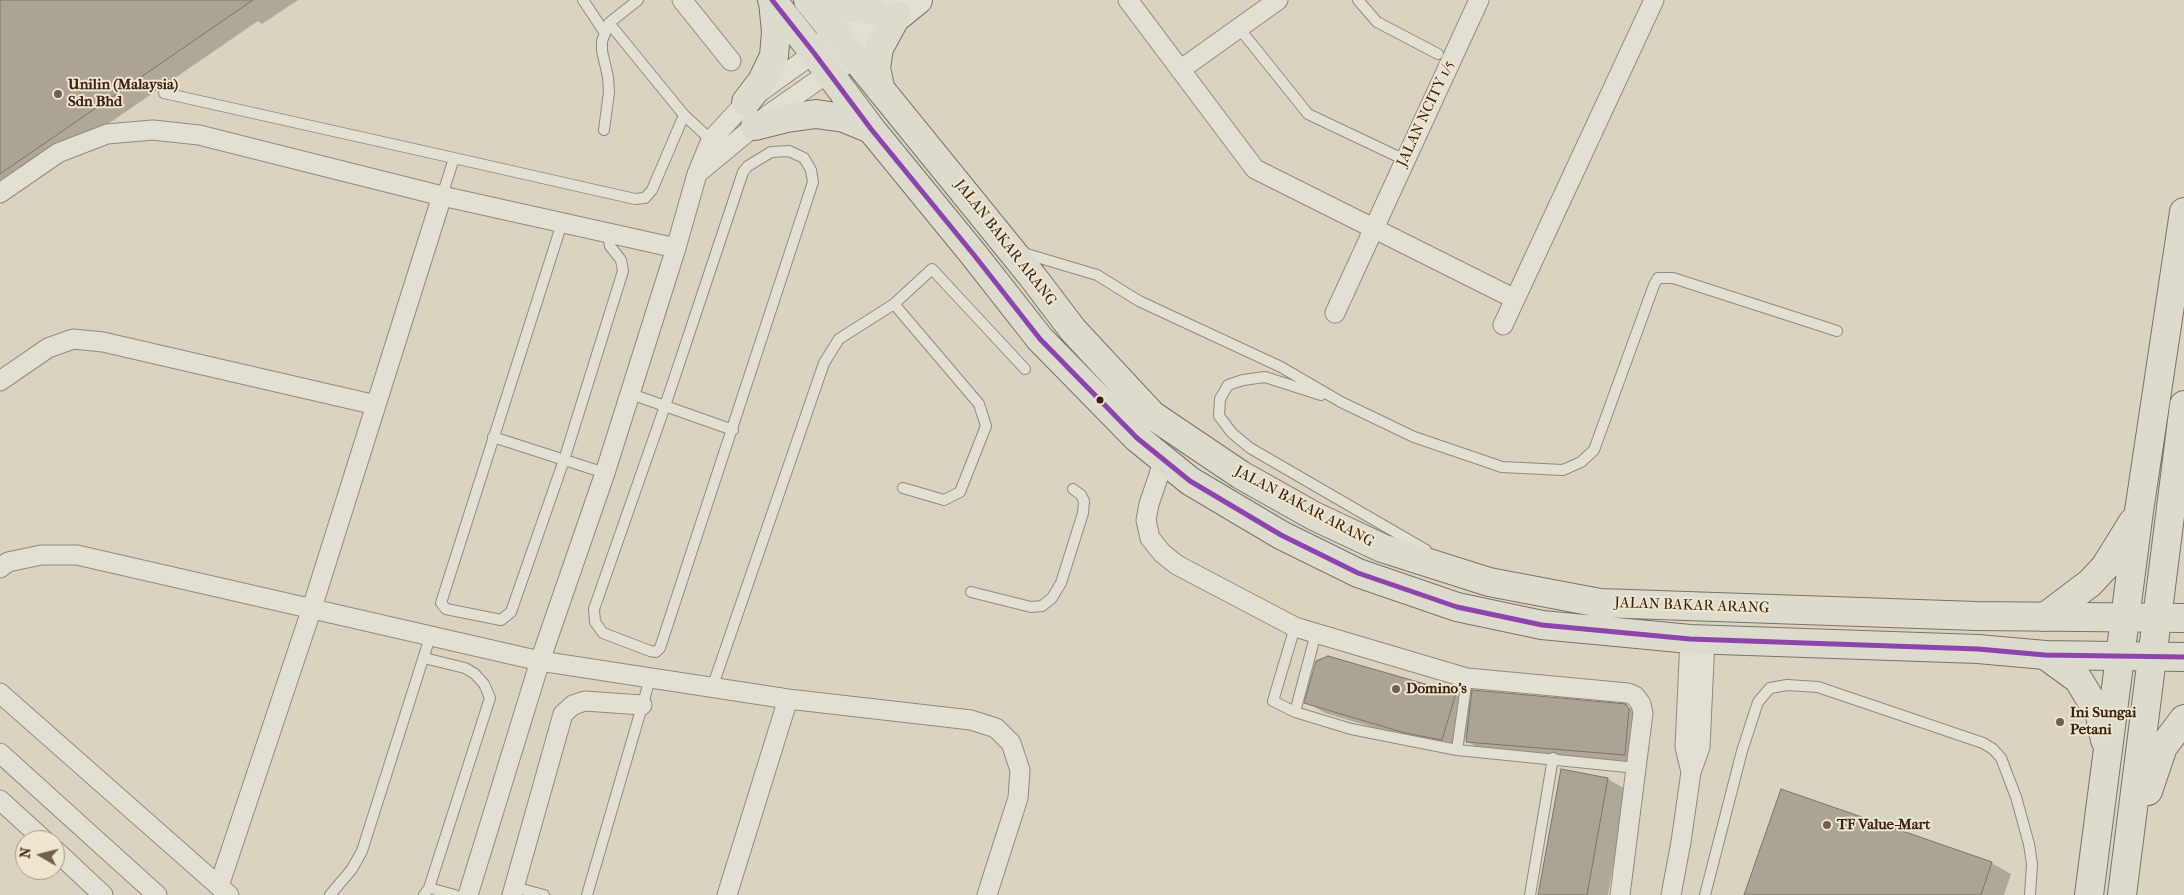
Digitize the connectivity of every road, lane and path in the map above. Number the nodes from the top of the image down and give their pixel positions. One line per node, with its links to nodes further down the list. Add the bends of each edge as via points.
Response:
1 (583, 0): 13 (lane)
2 (638, 0): 13 (lane)
3 (682, 0): 17 (street)
4 (772, 0): 18 (main road, JALAN BAKAR ARANG); 22 (main road, via 776,32 774,56)
5 (808, 0): 15 (main road, JALAN BAKAR ARANG)
6 (816, 0): 12 (main road, via 856,9)
7 (1128, 0): 19 (street)
8 (1278, 0): 14 (street)
9 (1358, 0): 16 (lane, via 1377,22)
10 (1479, 0): 28 (street, JALAN NCITY 1/5)
11 (1654, 0): 38 (street)
12 (893, 6): 15 (main road); 20 (main road, via 879,48 876,68)
13 (607, 28): 23 (lane); 25 (lane, via 602,51 609,92)
14 (1239, 28): 19 (street); 28 (lane, via 1308,114)
15 (844, 46): 18 (main road); 20 (main road, JALAN BAKAR ARANG)
16 (1438, 54)
17 (731, 60)
18 (821, 63): 22 (street); 22 (street); 24 (main road, JALAN BAKAR ARANG)
19 (1180, 70): 34 (street, via 1256,169)
20 (880, 87): 37 (main road, JALAN BAKAR ARANG)
21 (164, 93): 27 (lane)
22 (750, 114): 24 (main road, via 787,118 816,114 844,118); 26 (street); 29 (street)
23 (684, 115): 26 (lane); 27 (lane, via 652,190 645,198 635,199)
24 (871, 129): 53 (main road, JALAN BAKAR ARANG, via 1040,339 1137,438)
25 (604, 130)
26 (711, 140): 29 (street)
27 (454, 158): 31 (lane)
28 (1406, 160): 34 (street, JALAN NCITY 1/5)
29 (697, 174): 36 (street)
30 (0, 193): 31 (street, via 58,153 108,134 153,130 199,135)
31 (442, 196): 33 (street); 47 (street)
32 (2184, 212): 57 (main road)
33 (562, 223): 35 (street); 51 (lane)
34 (1374, 228): 38 (street); 40 (street, JALAN NCITY 1/5)
35 (608, 233): 36 (street); 52 (lane, via 610,246 621,260 623,271)
36 (676, 248): 45 (street)
37 (1010, 248): 46 (lane, via 1097,275 1139,301 1281,368); 61 (main road, JALAN BAKAR ARANG, via 1073,330 1152,415 1241,475 1314,516 1382,548)
38 (1515, 299): 41 (street)
39 (894, 304): 43 (lane, via 932,269); 55 (lane, via 978,404 986,426 960,492 944,500); 80 (lane, via 839,339 824,363)
40 (1335, 312)
41 (1503, 325)
42 (1837, 331): 46 (lane, via 1673,278 1658,278 1594,450 1581,462 1563,470 1502,467 1414,437)
43 (1025, 369)
44 (0, 381): 47 (street, via 48,348 73,339 103,342)
45 (631, 394): 49 (lane); 54 (street)
46 (1341, 402): 61 (lane, via 1265,377 1228,386 1220,399 1219,416 1250,448 1410,541)
47 (376, 405): 63 (street)
48 (2184, 405): 58 (main road)
49 (665, 406): 50 (lane); 50 (lane, via 594,609 595,622 603,633 650,651 656,652 660,648); 50 (lane, via 743,172 771,152 789,150 804,158 813,182)
50 (733, 430)
51 (493, 437): 52 (lane); 52 (lane, via 441,603 446,609 501,620 512,612)
52 (564, 460): 54 (lane)
53 (1164, 460): 68 (street, via 1146,520 1150,538 1177,565); 71 (main road, JALAN BAKAR ARANG, via 1190,481 1281,535 1358,574 1457,608 1542,625)
54 (605, 472): 77 (street)
55 (904, 488)
56 (1073, 489): 62 (lane, via 1084,501 1083,514 1061,583 1052,598 1042,606 1031,607)
57 (2139, 511): 64 (main road, via 2105,567 2090,583); 65 (main road)
58 (2169, 514): 59 (main road); 66 (main road)
59 (2184, 557)
60 (0, 568): 63 (street, via 8,562 41,555 77,556)
61 (1489, 582): 64 (main road, JALAN BAKAR ARANG, via 1600,603)
62 (971, 592)
63 (311, 610): 70 (street); 95 (street)
64 (2045, 617): 65 (main road, JALAN BAKAR ARANG)
65 (2124, 618): 66 (main road, JALAN BAKAR ARANG); 73 (main road)
66 (2157, 618): 67 (main road, JALAN BAKAR ARANG); 74 (main road)
67 (2184, 618)
68 (1294, 627): 69 (street); 84 (lane, via 1273,701)
69 (1316, 633): 78 (street); 84 (lane)
70 (430, 637): 76 (lane); 77 (street)
71 (1698, 639): 72 (main road, JALAN BAKAR ARANG); 109 (street, via 1700,747 1691,772)
72 (2045, 654): 73 (main road, JALAN BAKAR ARANG); 88 (main road, via 2078,679 2100,715)
73 (2119, 655): 74 (main road, JALAN BAKAR ARANG); 88 (main road)
74 (2153, 656): 75 (main road, JALAN BAKAR ARANG); 94 (main road)
75 (2184, 657)
76 (424, 658): 96 (lane, via 465,668 475,674 490,698); 100 (lane, via 362,851)
77 (540, 661): 79 (street); 102 (street)
78 (1467, 678): 86 (lane); 90 (street, via 1635,696 1643,713)
79 (650, 679): 80 (street); 83 (lane)
80 (712, 688): 82 (street)
81 (0, 694): 95 (street)
82 (788, 699): 105 (street); 106 (street, via 971,720 996,728 1011,743 1020,770 1018,798)
83 (642, 705): 97 (street, via 585,701 573,705 564,714); 104 (lane)
84 (1295, 712): 86 (lane, via 1351,729)
85 (2184, 719): 94 (main road, via 2163,747 2154,770)
86 (1457, 750): 89 (lane)
87 (0, 753): 99 (street)
88 (2108, 757): 112 (main road)
89 (1553, 758): 90 (lane); 107 (lane)
90 (1637, 768): 108 (street)
91 (0, 800): 92 (street)
92 (33, 830)
93 (65, 859): 98 (street)
94 (2127, 865): 113 (main road)
95 (224, 891)
96 (426, 891): 101 (lane)
97 (513, 891): 103 (lane)
98 (103, 895)
99 (157, 895)
100 (330, 895)
101 (455, 895)
102 (468, 895)
103 (544, 895)
104 (587, 895)
105 (727, 895)
106 (987, 895)
107 (1530, 895)
108 (1620, 895)
109 (1671, 895)
110 (1705, 895): 111 (lane, via 1758,702 1770,688 1787,685 1818,687 1984,743 1993,749 2001,758 2016,797 2029,844 2032,864)
111 (2030, 895)
112 (2089, 895)
113 (2122, 895)

